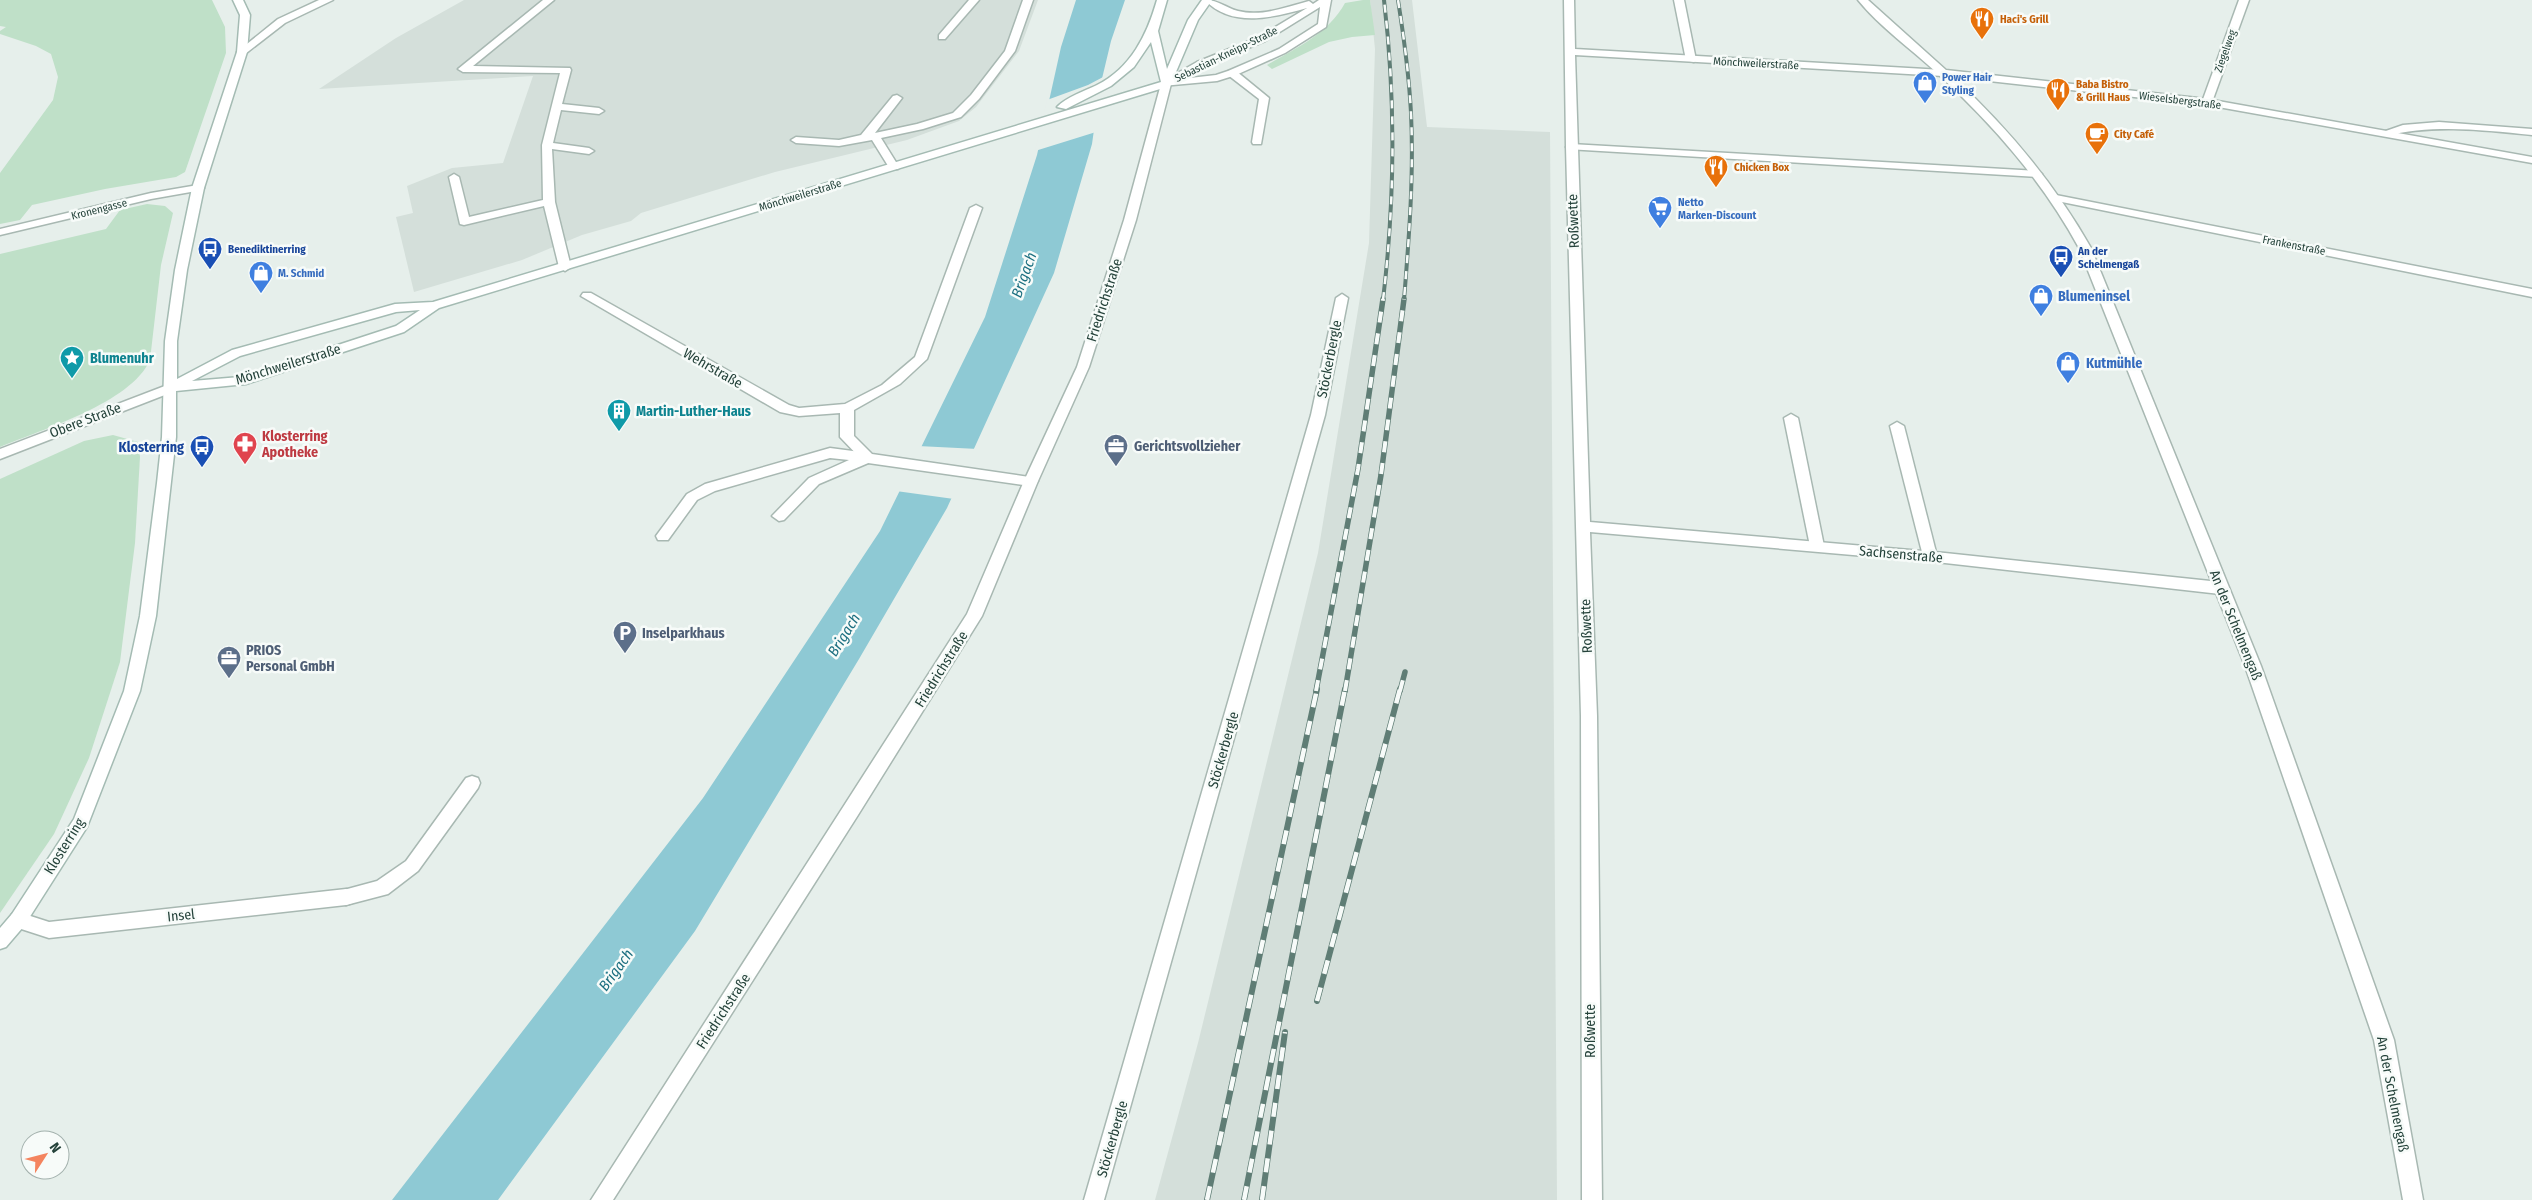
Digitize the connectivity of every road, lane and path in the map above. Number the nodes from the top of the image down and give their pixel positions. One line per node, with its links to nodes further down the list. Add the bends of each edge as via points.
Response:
1 (238, 0): 15 (street, via 245,15)
2 (328, 0): 15 (street, via 291,14 268,28)
3 (548, 0): 23 (street, via 463,69 566,70)
4 (974, 0): 14 (street)
5 (1028, 0): 28 (street, via 1010,51 975,98 957,115)
6 (1162, 0): 13 (street)
7 (1208, 0): 8 (street, Sebastian-Kneipp-Straße, via 1227,11 1253,16 1274,15); 20 (street, Friedrichstraße, via 1193,20)
8 (1326, 0): 18 (street, Sebastian-Kneipp-Straße, via 1323,25 1282,51); 20 (street, Sebastian-Kneipp-Straße, via 1262,39 1200,64)
9 (1569, 0): 16 (street, Roßwette)
10 (1679, 0): 17 (street)
11 (1863, 0): 19 (street, An der Schelmengaß)
12 (2244, 0): 22 (street, Ziegelweg)
13 (1153, 31): 20 (street); 25 (street, via 1130,65 1107,84)
14 (942, 37)
15 (242, 52): 38 (street)
16 (1570, 52): 17 (street, Mönchweilerstraße); 32 (street, Roßwette)
17 (1691, 60): 19 (street, Mönchweilerstraße)
18 (1232, 73): 20 (street, Sebastian-Kneipp-Straße); 30 (street, via 1264,98)
19 (1943, 73): 22 (street, Wieselsbergstraße); 36 (street, An der Schelmengaß, via 1982,111)
20 (1166, 84): 25 (street, Mönchweilerstraße); 54 (street, Friedrichstraße, via 1130,220 1083,367)
21 (897, 98): 28 (street)
22 (2207, 102): 27 (street, Wieselsbergstraße)
23 (557, 107): 24 (street); 31 (street)
24 (599, 111)
25 (1028, 124): 35 (street, Mönchweilerstraße)
26 (2532, 132): 27 (street, Wieselsbergstraße, via 2428,126 2404,127)
27 (2385, 133): 34 (street, Wieselsbergstraße)
28 (870, 137): 29 (street, via 839,143); 35 (street)
29 (796, 140)
30 (1257, 142)
31 (547, 145): 33 (street); 40 (street)
32 (1571, 147): 36 (street); 56 (street, Roßwette)
33 (590, 151)
34 (2532, 160)
35 (894, 167): 43 (street, Mönchweilerstraße)
36 (2037, 174): 39 (street, An der Schelmengaß)
37 (454, 177): 40 (street, via 464,222)
38 (198, 188): 42 (street, Kronengasse); 48 (street, via 181,270)
39 (2056, 198): 44 (street, Frankenstraße); 60 (street, An der Schelmengaß, via 2085,248)
40 (549, 202): 43 (street)
41 (976, 208): 49 (street, Wehrstraße, via 921,359 908,374)
42 (0, 232)
43 (565, 267): 47 (street, Mönchweilerstraße)
44 (2532, 293)
45 (587, 296): 49 (street, Wehrstraße, via 784,409 799,412)
46 (1342, 298): 65 (street, Stöckerbergle, via 1318,415)
47 (434, 306): 48 (street, Mönchweilerstraße, via 395,308 236,353); 48 (street, Mönchweilerstraße, via 400,329 241,380)
48 (170, 388): 52 (street, Obere Straße); 62 (street, Klosterring, via 169,437 148,616 132,691 81,822)
49 (847, 408): 53 (street, via 847,437)
50 (1791, 418): 58 (street)
51 (1897, 426): 59 (street)
52 (0, 454)
53 (868, 458): 54 (street); 55 (street, via 814,482); 57 (street, via 830,453 710,487 692,496)
54 (1031, 481): 64 (street, Friedrichstraße, via 974,616)
55 (779, 516)
56 (1582, 526): 58 (street, Sachsenstraße); 66 (street, Roßwette, via 1589,716)
57 (663, 536)
58 (1817, 546): 59 (street, Sachsenstraße)
59 (1930, 556): 60 (street, Sachsenstraße)
60 (2220, 588): 67 (street, An der Schelmengaß, via 2253,666 2384,1040)
61 (472, 783): 62 (street, Insel, via 412,866 382,888 346,896 49,930)
62 (18, 920): 63 (street, Klosterring)
63 (0, 941)
64 (601, 1200)
65 (1094, 1200)
66 (1592, 1200)
67 (2413, 1200)

